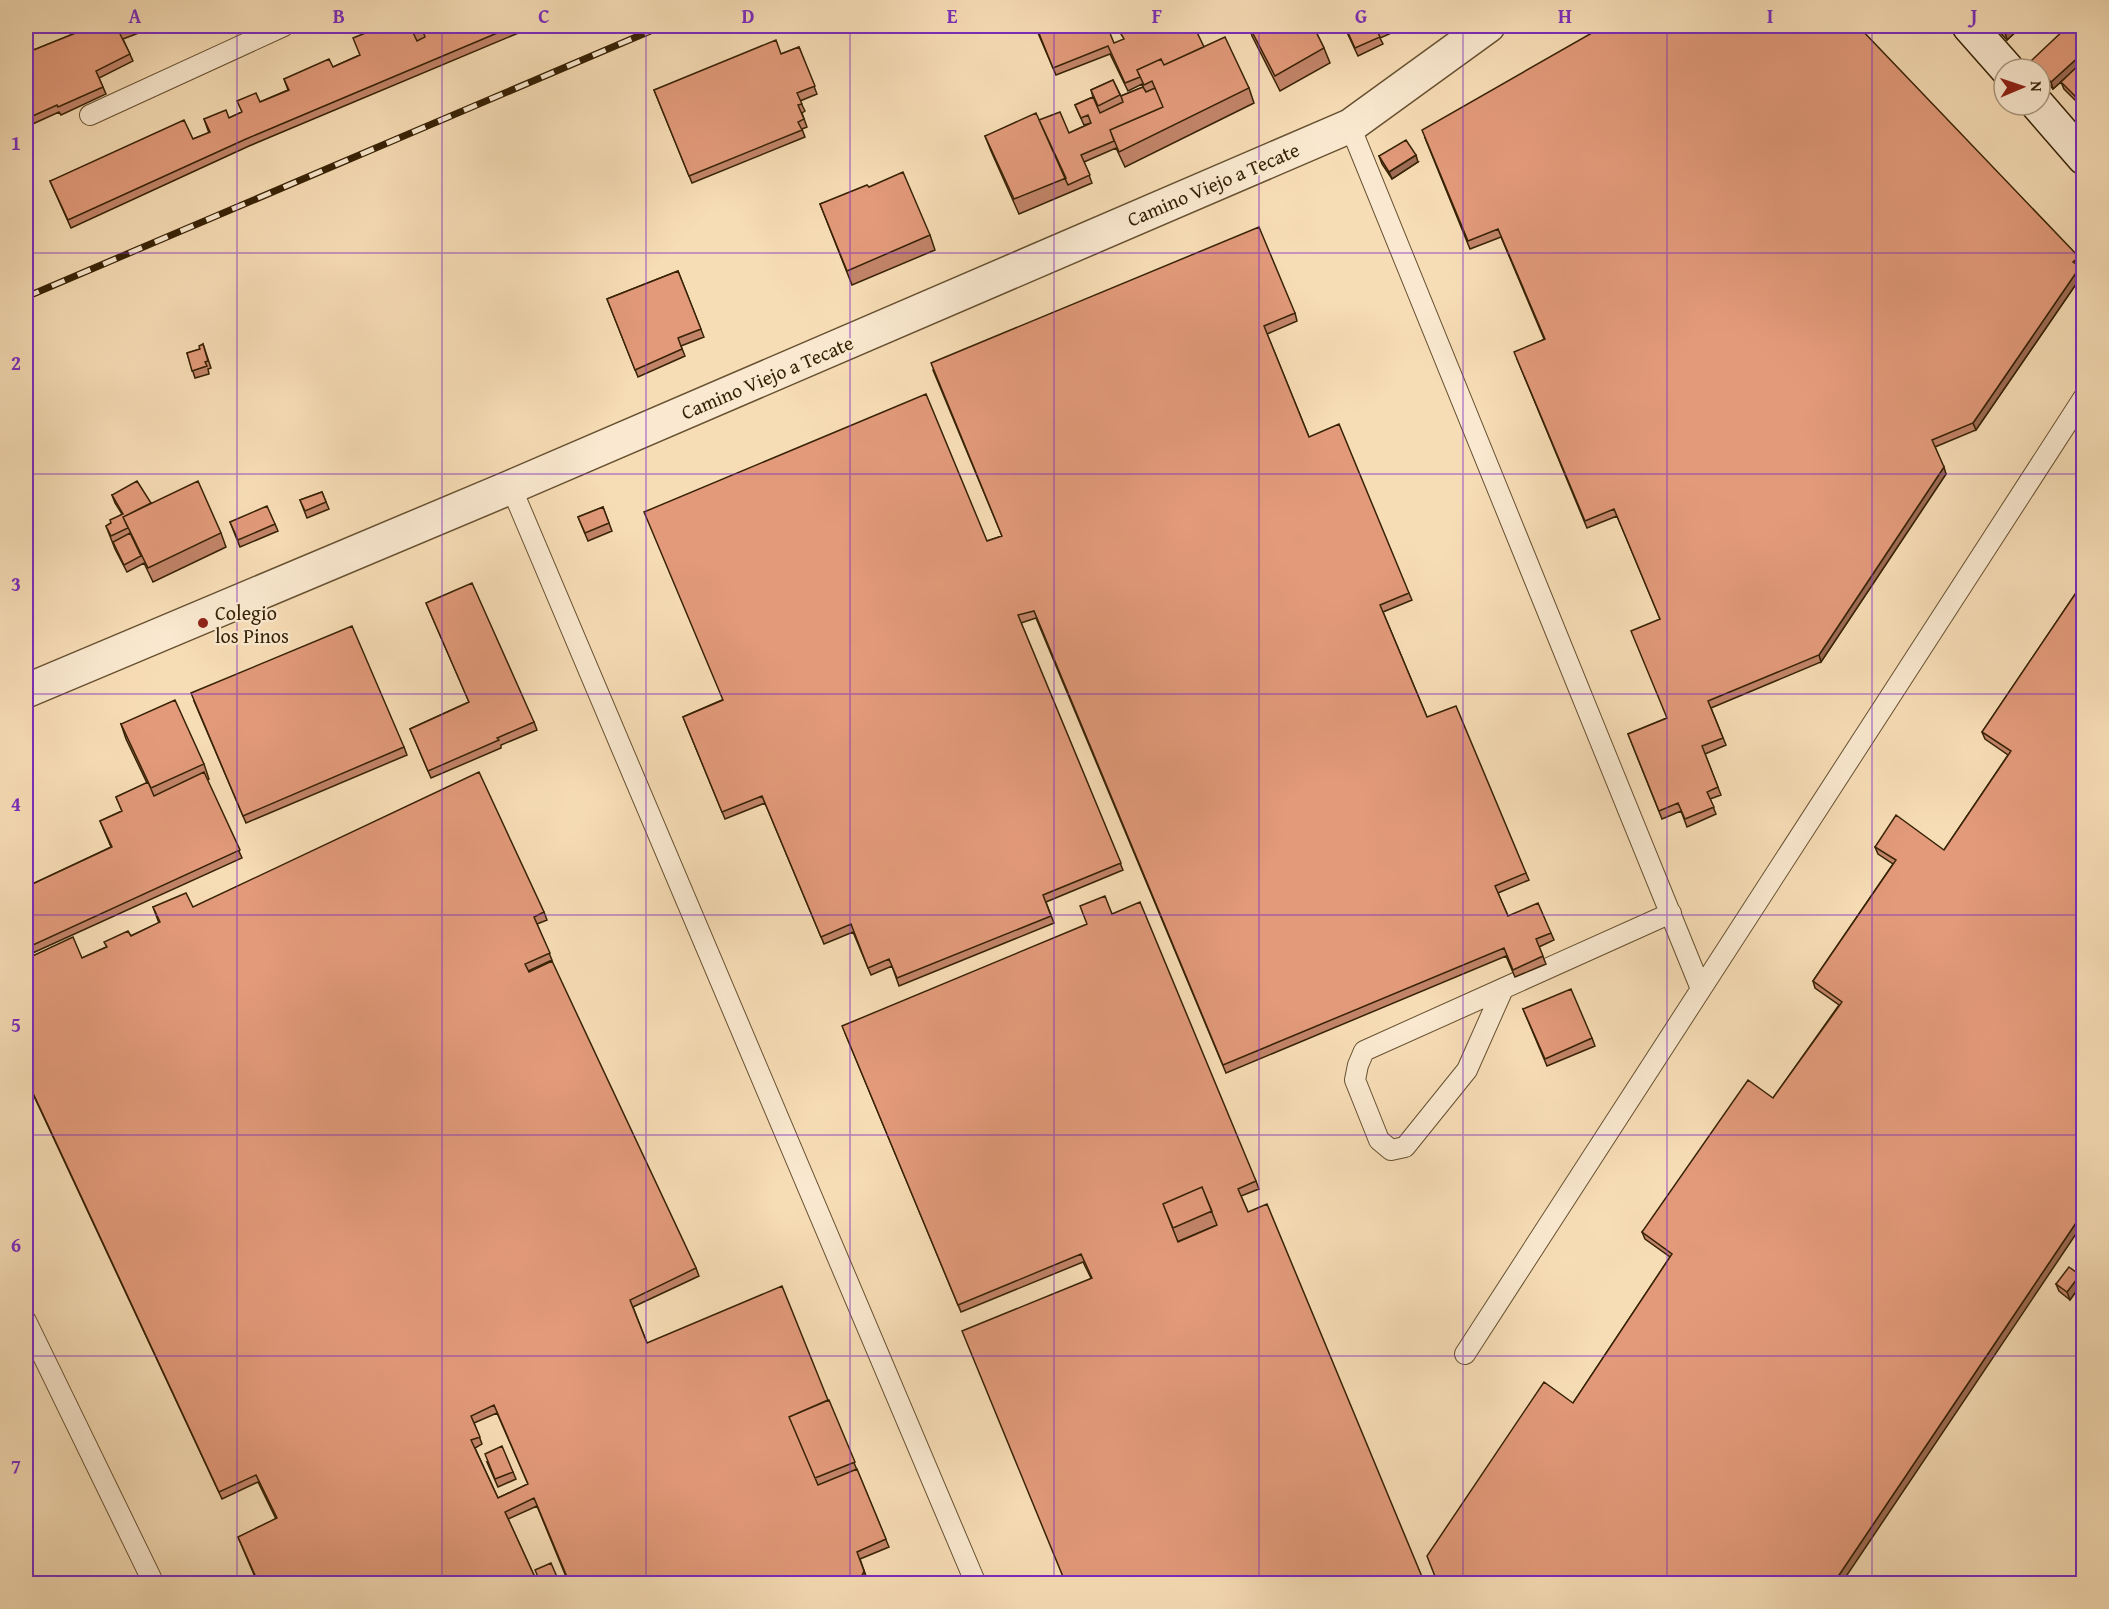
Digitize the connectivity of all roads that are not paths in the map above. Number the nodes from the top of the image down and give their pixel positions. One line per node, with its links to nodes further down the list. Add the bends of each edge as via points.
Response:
1 (284, 26): 5 (lane)
2 (1488, 26): 7 (street, Camino Viejo a Tecate)
3 (1969, 26): 4 (street)
4 (1996, 57)
5 (90, 115)
6 (2048, 117): 8 (street)
7 (1350, 126): 10 (street, Camino Viejo a Tecate); 12 (lane)
8 (2084, 158)
9 (2084, 397): 14 (lane)
10 (511, 487): 11 (street, Camino Viejo a Tecate); 18 (lane)
11 (26, 691)
12 (1671, 913): 13 (lane); 14 (lane)
13 (1503, 989): 13 (lane, via 1364,1051 1355,1080 1379,1140 1391,1149 1405,1147 1467,1070)
14 (1701, 989): 16 (lane)
15 (26, 1321): 17 (lane)
16 (1465, 1354)
17 (154, 1584)
18 (976, 1584)

